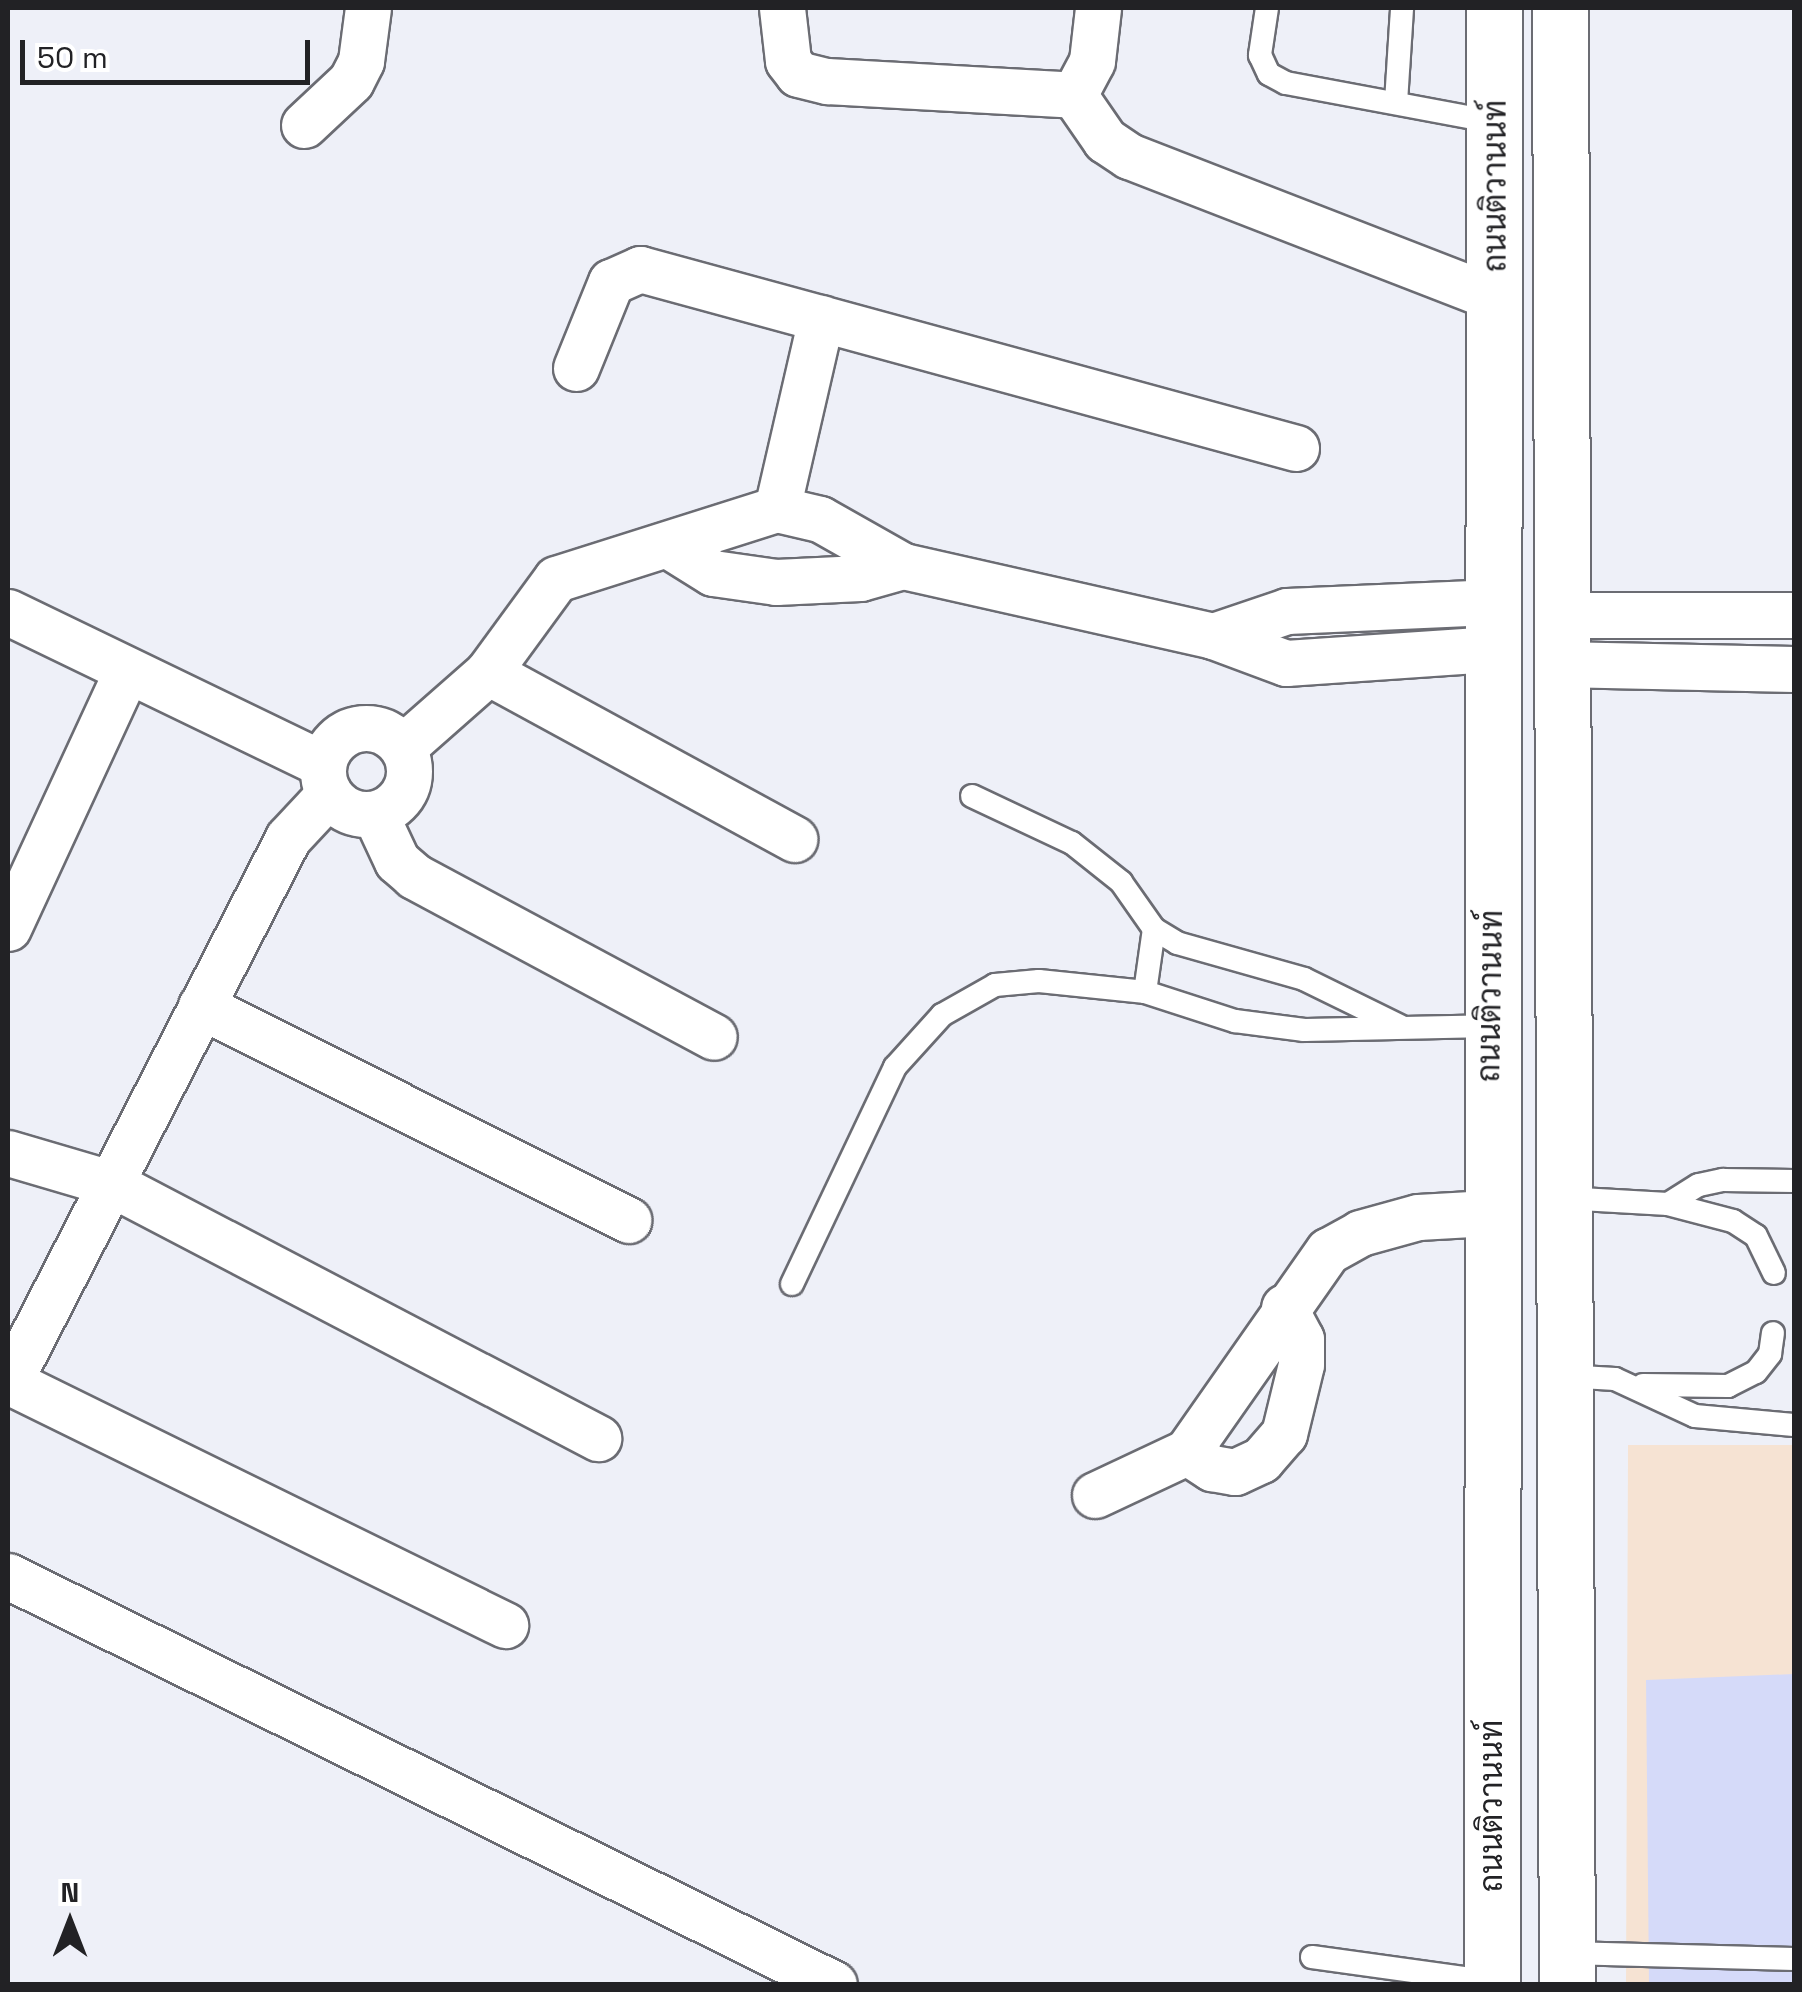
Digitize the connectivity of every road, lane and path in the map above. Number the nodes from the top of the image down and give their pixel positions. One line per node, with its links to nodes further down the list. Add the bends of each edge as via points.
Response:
1 (368, 8): 11 (street, via 361,62)
2 (782, 8): 8 (street, via 788,61 798,74)
3 (1098, 8): 8 (street, via 1092,61)
4 (1268, 8): 9 (lane, via 1260,55 1269,74)
5 (1402, 8): 9 (lane)
6 (1494, 8): 10 (main road, ถนนติวานนท์)
7 (1563, 9): 22 (main road, ถนนติวานนท์)
8 (1074, 95): 12 (street, via 1105,140 1128,156)
9 (1396, 102): 10 (lane)
10 (1494, 122): 12 (main road, ถนนติวานนท์)
11 (304, 125)
12 (1496, 298): 21 (main road, ถนนติวานนท์)
13 (821, 318): 14 (street, via 626,270 612,282); 15 (street); 16 (street)
14 (576, 368)
15 (1296, 448)
16 (777, 509): 17 (street); 18 (street, via 820,519)
17 (671, 547): 18 (street, via 714,573 776,582 860,578); 25 (street, via 556,579)
18 (903, 566): 21 (street, via 1213,636 1286,663)
19 (8, 612): 24 (street)
20 (1794, 615): 22 (street)
21 (1495, 626): 35 (main road, ถนนติวานนท์)
22 (1559, 639): 23 (street); 41 (main road, ถนนติวานนท์)
23 (1794, 669)
24 (127, 670): 27 (street); 31 (street)
25 (488, 672): 26 (street); 30 (street)
26 (403, 747): 27 (street, via 368,727 339,738); 29 (street, via 410,767 406,788 394,805)
27 (326, 779): 29 (street, via 354,812); 34 (street)
28 (972, 796): 32 (lane, via 1072,843 1121,882)
29 (375, 814): 37 (street, via 397,860 414,876)
30 (794, 839)
31 (8, 928)
32 (1154, 929): 33 (lane); 36 (lane, via 1177,942 1304,979)
33 (1146, 992): 36 (lane, via 1235,1021 1304,1030); 46 (lane, via 1038,981 995,986 942,1015 895,1068)
34 (201, 1006): 40 (street); 44 (street)
35 (1490, 1026): 36 (lane); 43 (main road, ถนนติวานนท์)
36 (1405, 1028)
37 (714, 1037)
38 (8, 1153): 40 (street)
39 (1794, 1181): 42 (lane, via 1723,1180)
40 (110, 1183): 51 (street); 53 (street)
41 (1560, 1198): 42 (lane); 49 (main road, ถนนติวานนท์)
42 (1668, 1204): 45 (lane, via 1733,1221 1770,1255)
43 (1489, 1213): 47 (street, via 1418,1216 1360,1232 1328,1250); 62 (main road, ถนนติวานนท์)
44 (628, 1220)
45 (1774, 1273)
46 (792, 1284)
47 (1284, 1307): 54 (street); 54 (street, via 1300,1339 1301,1364 1284,1434 1261,1460 1235,1472 1212,1468)
48 (1773, 1333): 50 (lane, via 1770,1354 1756,1372 1728,1386 1660,1388)
49 (1561, 1376): 50 (lane); 60 (main road, ถนนติวานนท์)
50 (1615, 1379): 52 (lane, via 1694,1416)
51 (8, 1382): 57 (street)
52 (1794, 1425)
53 (598, 1438)
54 (1187, 1452): 55 (street)
55 (1096, 1495)
56 (8, 1576): 61 (street)
57 (505, 1625)
58 (1312, 1958): 62 (lane)
59 (1794, 1959): 60 (lane)
60 (1567, 1969)
61 (834, 1984)
62 (1492, 1984)

